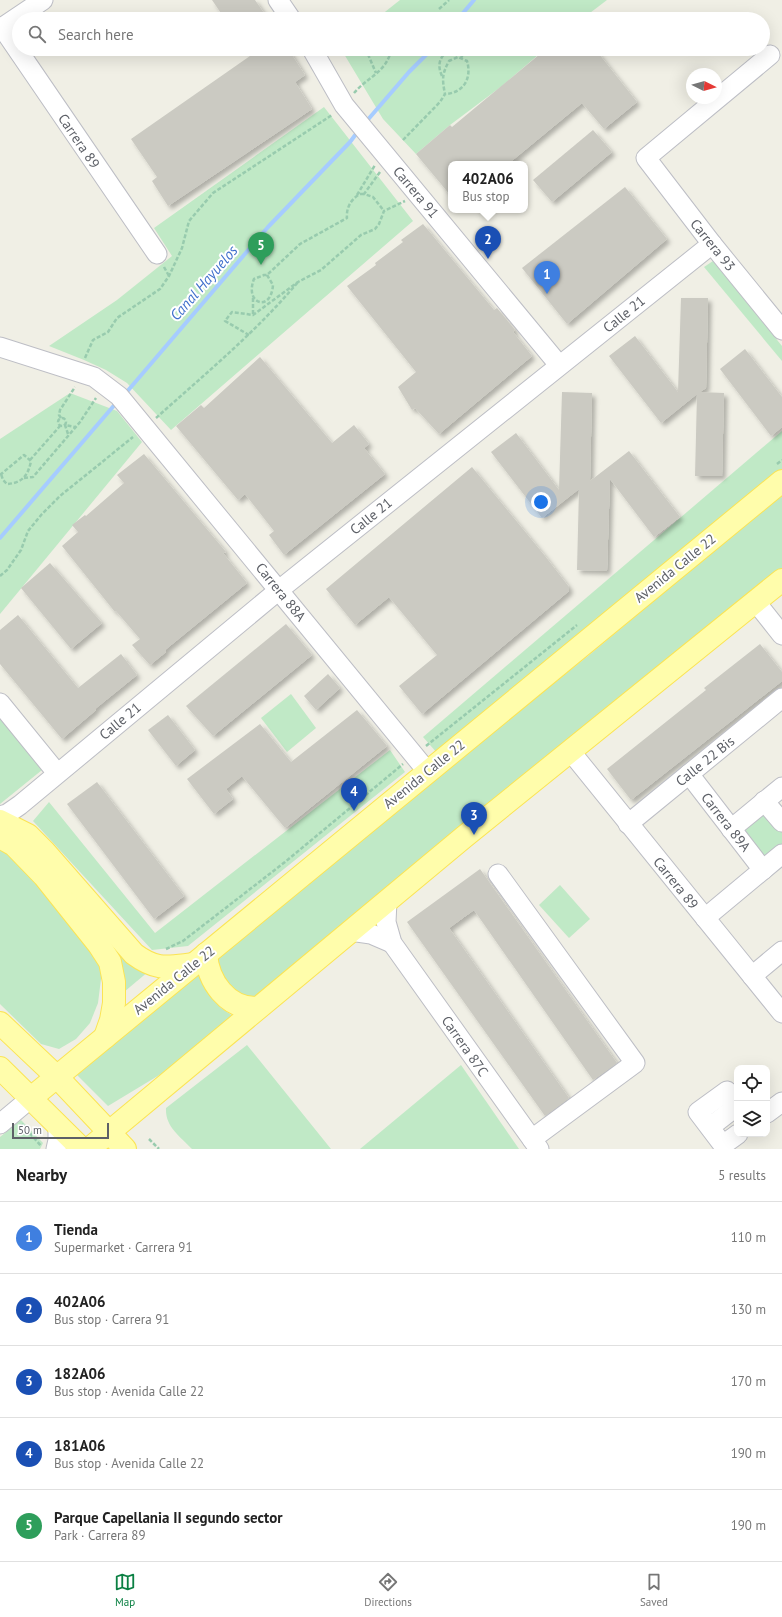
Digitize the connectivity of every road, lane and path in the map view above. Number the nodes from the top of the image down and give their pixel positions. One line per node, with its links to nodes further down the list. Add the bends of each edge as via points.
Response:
1 (43, 0): 5 (street)
2 (278, 0): 6 (street)
3 (449, 0): 4 (path)
4 (439, 9)
5 (25, 12)
6 (286, 12)
7 (12, 21): 8 (street)
8 (1, 28): 9 (street, Carrera 89)
9 (12, 44)
10 (20, 56): 28 (street, Carrera 89)
11 (316, 56): 20 (street, Carrera 91)
12 (369, 56): 17 (path)
13 (389, 56): 17 (path)
14 (443, 56): 18 (path, via 439,68)
15 (769, 56): 27 (street, Carrera 93, via 646,158)
16 (461, 58): 18 (path, via 449,61 443,72); 19 (path, via 467,61 467,79 461,89 454,94)
17 (376, 73): 20 (path, via 361,84)
18 (443, 79): 19 (path)
19 (445, 94): 21 (path)
20 (350, 112): 22 (street, Carrera 91); 37 (path, via 331,116 213,193 189,221 182,248 160,289 117,318 108,332 93,340 84,360)
21 (403, 140)
22 (384, 153): 23 (path); 24 (street, Carrera 91); 25 (path, via 371,169)
23 (364, 194): 25 (path); 26 (path, via 373,198)
24 (418, 195): 26 (path); 36 (street, Carrera 91)
25 (356, 196): 29 (path, via 346,212 347,218 300,244)
26 (384, 211): 30 (path, via 375,229 361,235 321,270)
27 (712, 244): 33 (street, Carrera 93); 36 (street, Calle 21)
28 (157, 254)
29 (267, 275): 31 (path, via 254,279 251,286); 31 (path, via 273,285 269,300 258,302)
30 (298, 282): 32 (path); 34 (path)
31 (253, 298): 32 (path)
32 (253, 315): 34 (path, via 232,312 225,321)
33 (782, 330)
34 (250, 335): 40 (path)
35 (0, 347): 37 (street, Carrera 88A)
36 (559, 366): 51 (street, Calle 21)
37 (82, 372): 38 (street, Carrera 88A); 39 (path, via 60,410)
38 (104, 384): 40 (street, Carrera 88A, via 119,396); 43 (path)
39 (61, 418): 41 (path, via 66,420); 42 (path, via 58,422)
40 (140, 420): 49 (path, via 47,509 28,531 21,550); 51 (street, Carrera 88A)
41 (65, 425): 42 (path); 43 (path); 44 (path)
42 (60, 426): 45 (path)
43 (75, 427): 44 (path)
44 (68, 434): 47 (path, via 33,477)
45 (30, 460): 46 (path, via 24,455); 47 (path, via 29,470)
46 (1, 474): 47 (path, via 7,484 16,483)
47 (24, 478)
48 (782, 481): 57 (main road, Avenida Calle 22)
49 (0, 576)
50 (782, 580): 52 (main road)
51 (279, 590): 57 (street, Carrera 88A); 58 (street, Calle 21)
52 (755, 601): 53 (street); 56 (main road)
53 (782, 635)
54 (782, 698): 59 (street, Calle 22 Bis)
55 (0, 703): 58 (street)
56 (571, 752): 66 (street, Carrera 89); 73 (main road)
57 (427, 771): 78 (main road, Avenida Calle 22)
58 (57, 773): 61 (street, Calle 21)
59 (689, 774): 66 (street, Calle 22 Bis); 67 (street, Carrera 89A)
60 (782, 787): 62 (street)
61 (34, 794): 63 (street, Calle 21, via 7,814); 68 (street, Calle 21, via 25,814 24,824)
62 (764, 801): 65 (street); 67 (street)
63 (0, 816)
64 (0, 821): 68 (main road)
65 (782, 822)
66 (628, 824): 74 (street, Carrera 89)
67 (731, 828): 71 (street, Carrera 89A)
68 (28, 835): 78 (main road, via 134,954 146,963 168,967)
69 (0, 837): 83 (main road, via 14,845 44,876 110,962 114,982 114,1003)
70 (782, 854): 71 (street)
71 (763, 870): 74 (street)
72 (498, 874): 97 (street, via 635,1062)
73 (387, 901): 75 (main road); 76 (street, Carrera 87C, via 386,922)
74 (705, 918): 79 (street, Carrera 89)
75 (350, 931): 76 (street, via 370,934); 80 (main road)
76 (392, 943): 97 (street, Carrera 87C)
77 (782, 951): 79 (street)
78 (200, 959): 80 (main road, via 220,992 239,1005); 83 (main road, Avenida Calle 22)
79 (752, 976): 81 (street, Carrera 89)
80 (257, 1008): 94 (main road)
81 (782, 1013)
82 (0, 1023): 85 (main road)
83 (104, 1037): 85 (main road, Avenida Calle 22)
84 (0, 1068): 86 (main road)
85 (56, 1077): 86 (main road, Avenida Calle 22); 94 (main road)
86 (31, 1098): 91 (street); 92 (main road)
87 (736, 1101): 93 (street, via 727,1091 698,1112)
88 (782, 1102): 90 (street)
89 (734, 1108): 93 (street)
90 (770, 1111)
91 (0, 1124)
92 (58, 1126): 98 (street); 99 (main road)
93 (710, 1127): 95 (street, via 723,1145)
94 (109, 1132): 100 (main road); 101 (main road)
95 (734, 1137)
96 (149, 1139): 102 (path)
97 (535, 1144)
98 (56, 1149)
99 (82, 1149)
100 (89, 1149)
101 (125, 1149)
102 (159, 1149)

